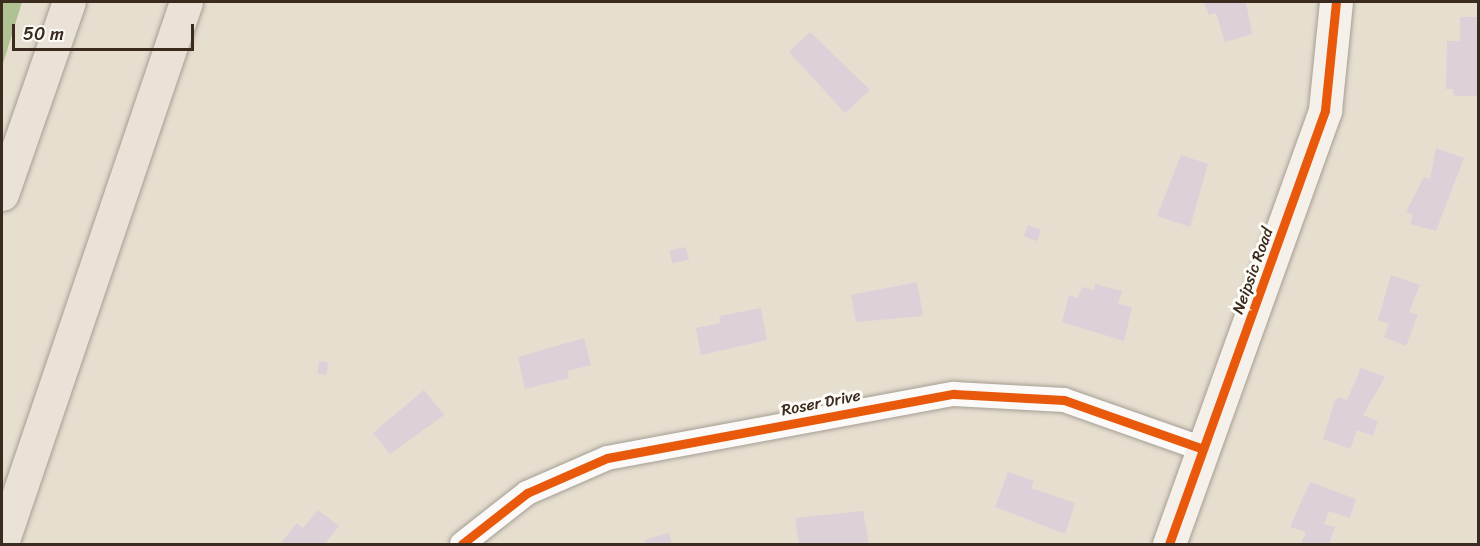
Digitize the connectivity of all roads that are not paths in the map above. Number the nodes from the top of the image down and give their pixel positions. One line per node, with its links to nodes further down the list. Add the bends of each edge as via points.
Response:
1 (69, 2): 4 (highway)
2 (186, 2): 6 (highway)
3 (1336, 2): 5 (street, Neipsic Road, via 1325,110)
4 (2, 194)
5 (1203, 449): 7 (street, Roser Drive, via 1064,400 954,394 607,458 527,493); 8 (street, Neipsic Road)
6 (2, 543)
7 (462, 544)
8 (1169, 544)

